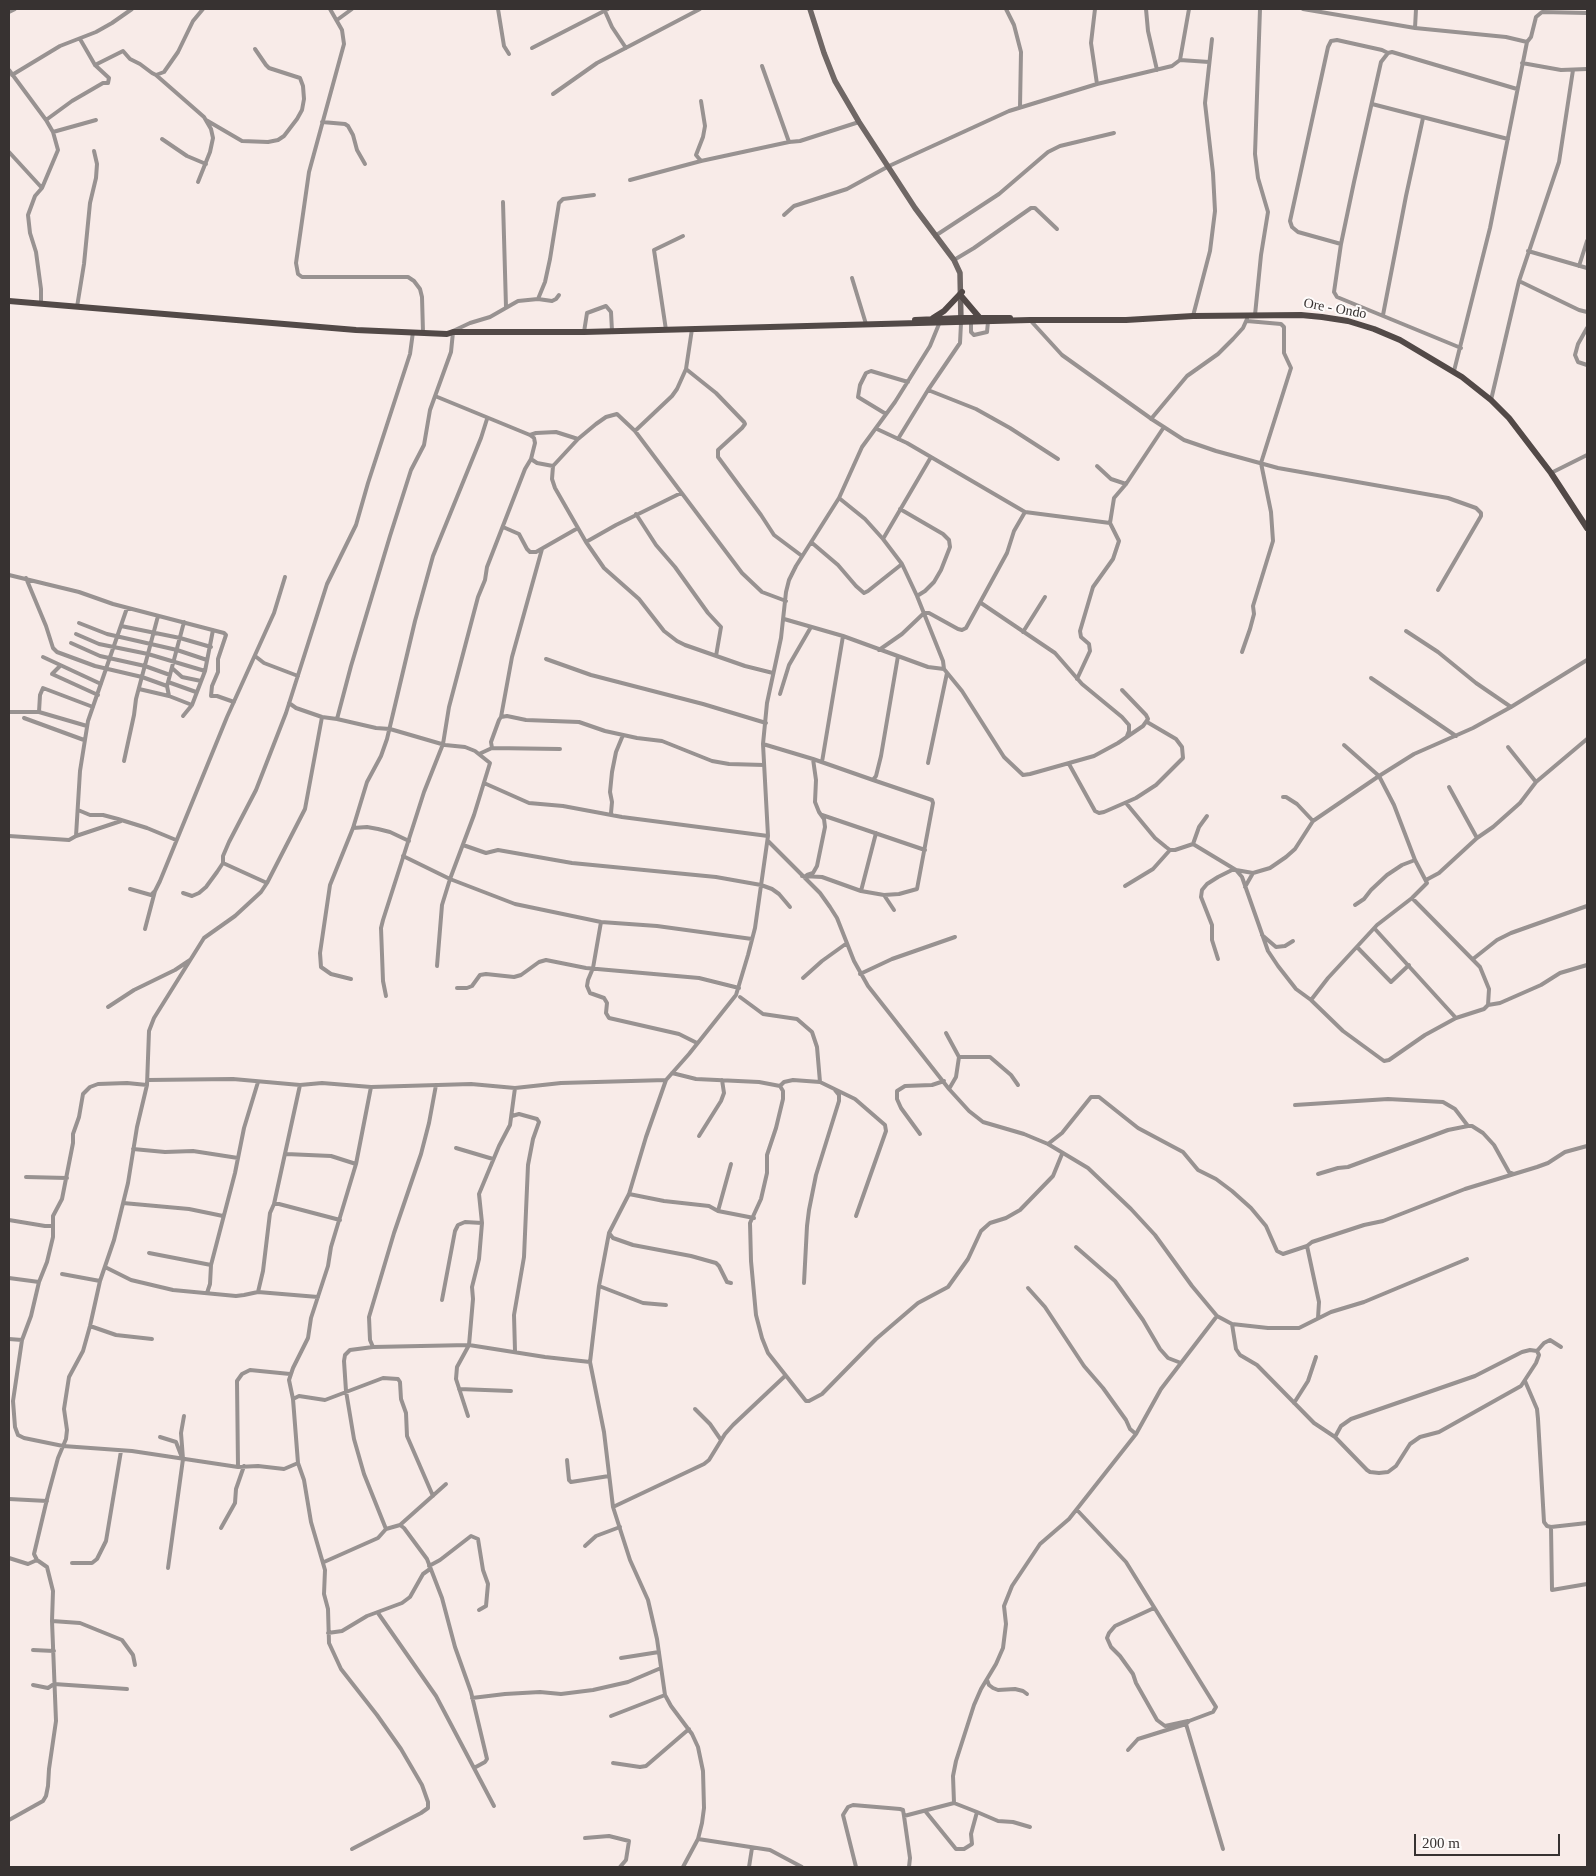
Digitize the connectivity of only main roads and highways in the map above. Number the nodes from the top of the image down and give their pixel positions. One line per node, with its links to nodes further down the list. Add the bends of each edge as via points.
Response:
1 (810, 9): 2 (main road, via 832,72 858,122 954,260 960,273)
2 (962, 295): 4 (main road); 5 (main road); 6 (main road)
3 (9, 300): 8 (main road, via 356,330 413,332 584,332)
4 (979, 318): 6 (main road); 7 (main road)
5 (932, 319): 6 (main road); 8 (main road)
6 (961, 320): 7 (main road); 8 (main road, via 939,324)
7 (1026, 321): 9 (main road, Ore - Ondo, via 1301,315 1357,324 1400,340 1454,371 1491,400 1551,473)
8 (890, 324)
9 (1587, 528)

